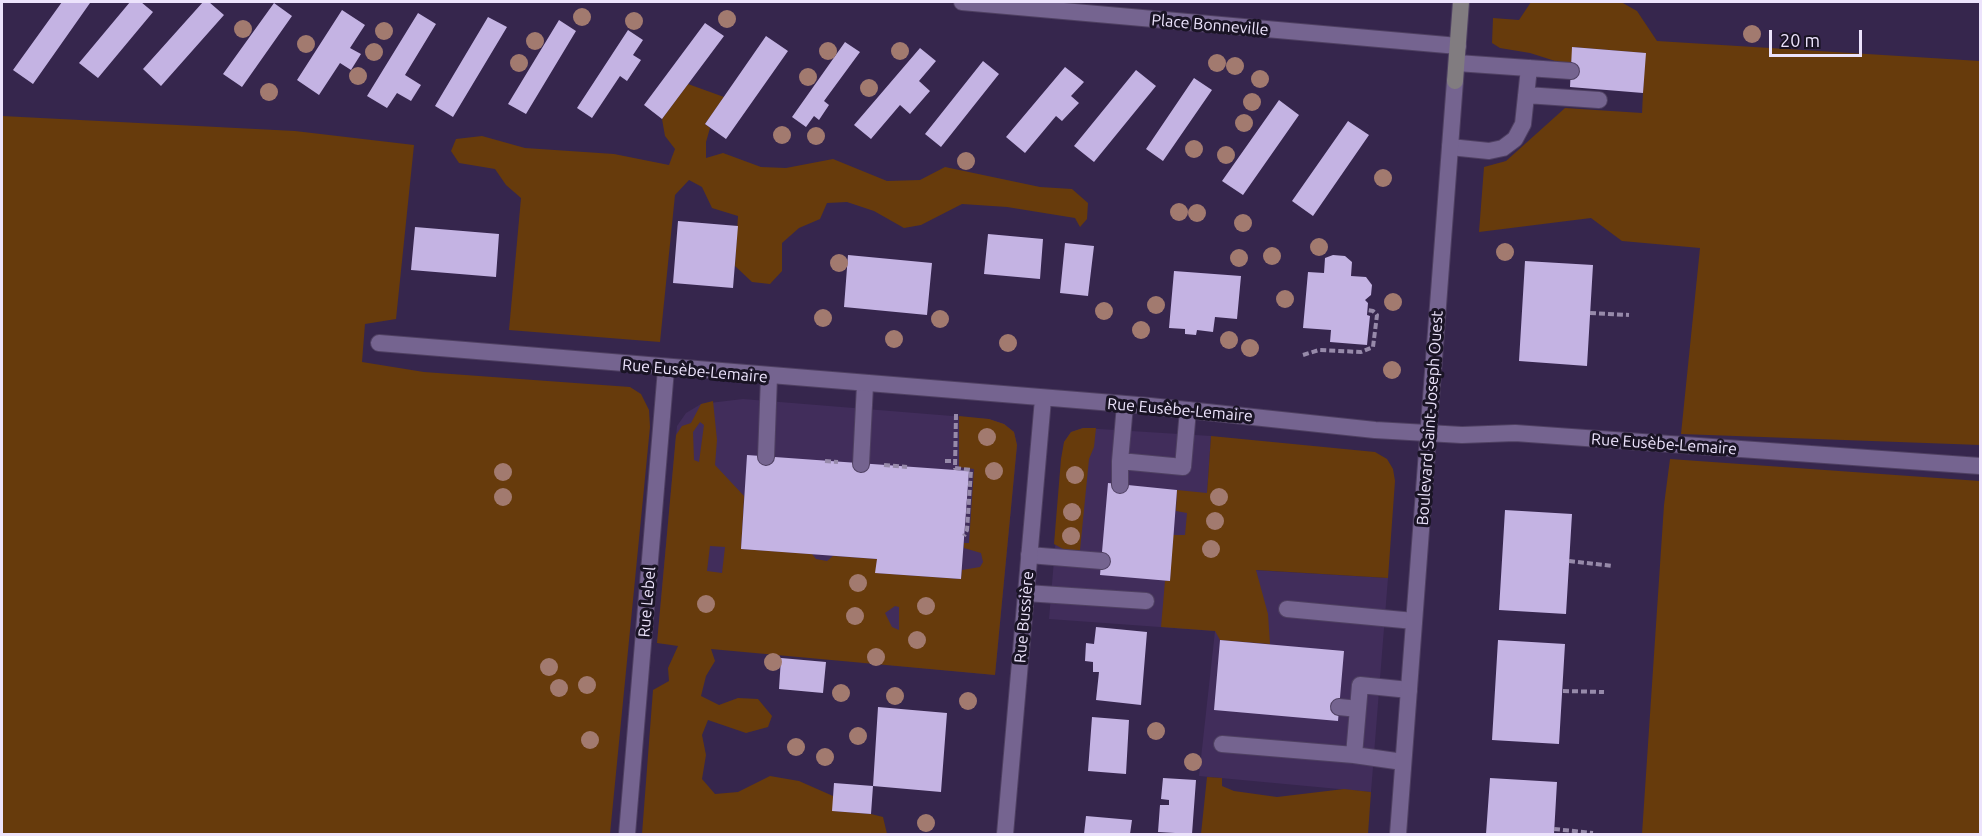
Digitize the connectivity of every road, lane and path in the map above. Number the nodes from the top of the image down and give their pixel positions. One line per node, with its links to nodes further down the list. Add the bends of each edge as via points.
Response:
1 (962, 2): 3 (street, Place Bonneville)
2 (1461, 2): 3 (main road, Boulevard Saint-Joseph Ouest)
3 (1457, 55): 4 (street, Place Bonneville); 6 (main road, Boulevard Saint-Joseph Ouest)
4 (1529, 68): 5 (street, Place Bonneville); 7 (street)
5 (1571, 71)
6 (1455, 81): 9 (street, Boulevard Saint-Joseph Ouest)
7 (1526, 95): 8 (street); 9 (street, via 1523,124 1515,139 1503,148 1490,151)
8 (1599, 100)
9 (1450, 147): 24 (street, Boulevard Saint-Joseph Ouest)
10 (1367, 310): 15 (path, via 1377,315 1373,347 1360,352)
11 (1590, 313): 12 (path)
12 (1629, 315)
13 (379, 343): 17 (street, Rue Eusèbe-Lemaire)
14 (1338, 343): 15 (path)
15 (1338, 351): 16 (path, via 1319,350)
16 (1303, 355)
17 (666, 369): 18 (street, Rue Eusèbe-Lemaire); 51 (street, Rue Lebel)
18 (769, 377): 19 (street, Rue Eusèbe-Lemaire); 25 (street)
19 (865, 385): 20 (street, Rue Eusèbe-Lemaire); 29 (street)
20 (956, 392): 21 (street, Rue Eusèbe-Lemaire); 27 (path)
21 (1043, 399): 22 (street, Rue Eusèbe-Lemaire); 33 (street, Rue Bussière)
22 (1125, 405): 23 (street, Rue Eusèbe-Lemaire); 28 (street)
23 (1188, 410): 24 (street, Rue Eusèbe-Lemaire); 28 (street, via 1183,467)
24 (1429, 433): 30 (street, Rue Eusèbe-Lemaire, via 1515,433); 40 (street, Boulevard Saint-Joseph Ouest)
25 (766, 457)
26 (945, 460): 27 (path)
27 (955, 461): 32 (path, via 955,468 971,471)
28 (1120, 461): 31 (street)
29 (861, 464)
30 (1980, 466)
31 (1120, 485)
32 (964, 536)
33 (1029, 555): 34 (street); 37 (street, Rue Bussière)
34 (1102, 561)
35 (1569, 561): 36 (path)
36 (1613, 566)
37 (1026, 593): 38 (street); 52 (street, Rue Bussière)
38 (1146, 601)
39 (1287, 609): 40 (street)
40 (1414, 621): 41 (street, Boulevard Saint-Joseph Ouest)
41 (1409, 690): 45 (street, via 1360,685); 48 (street, Boulevard Saint-Joseph Ouest)
42 (1563, 691): 43 (path)
43 (1604, 692)
44 (1339, 707): 45 (street)
45 (1358, 709): 47 (street)
46 (1222, 744): 47 (street)
47 (1354, 755): 48 (street)
48 (1403, 762): 53 (street, Boulevard Saint-Joseph Ouest)
49 (1554, 829): 50 (path)
50 (1593, 833)
51 (627, 834)
52 (1005, 834)
53 (1398, 834)

